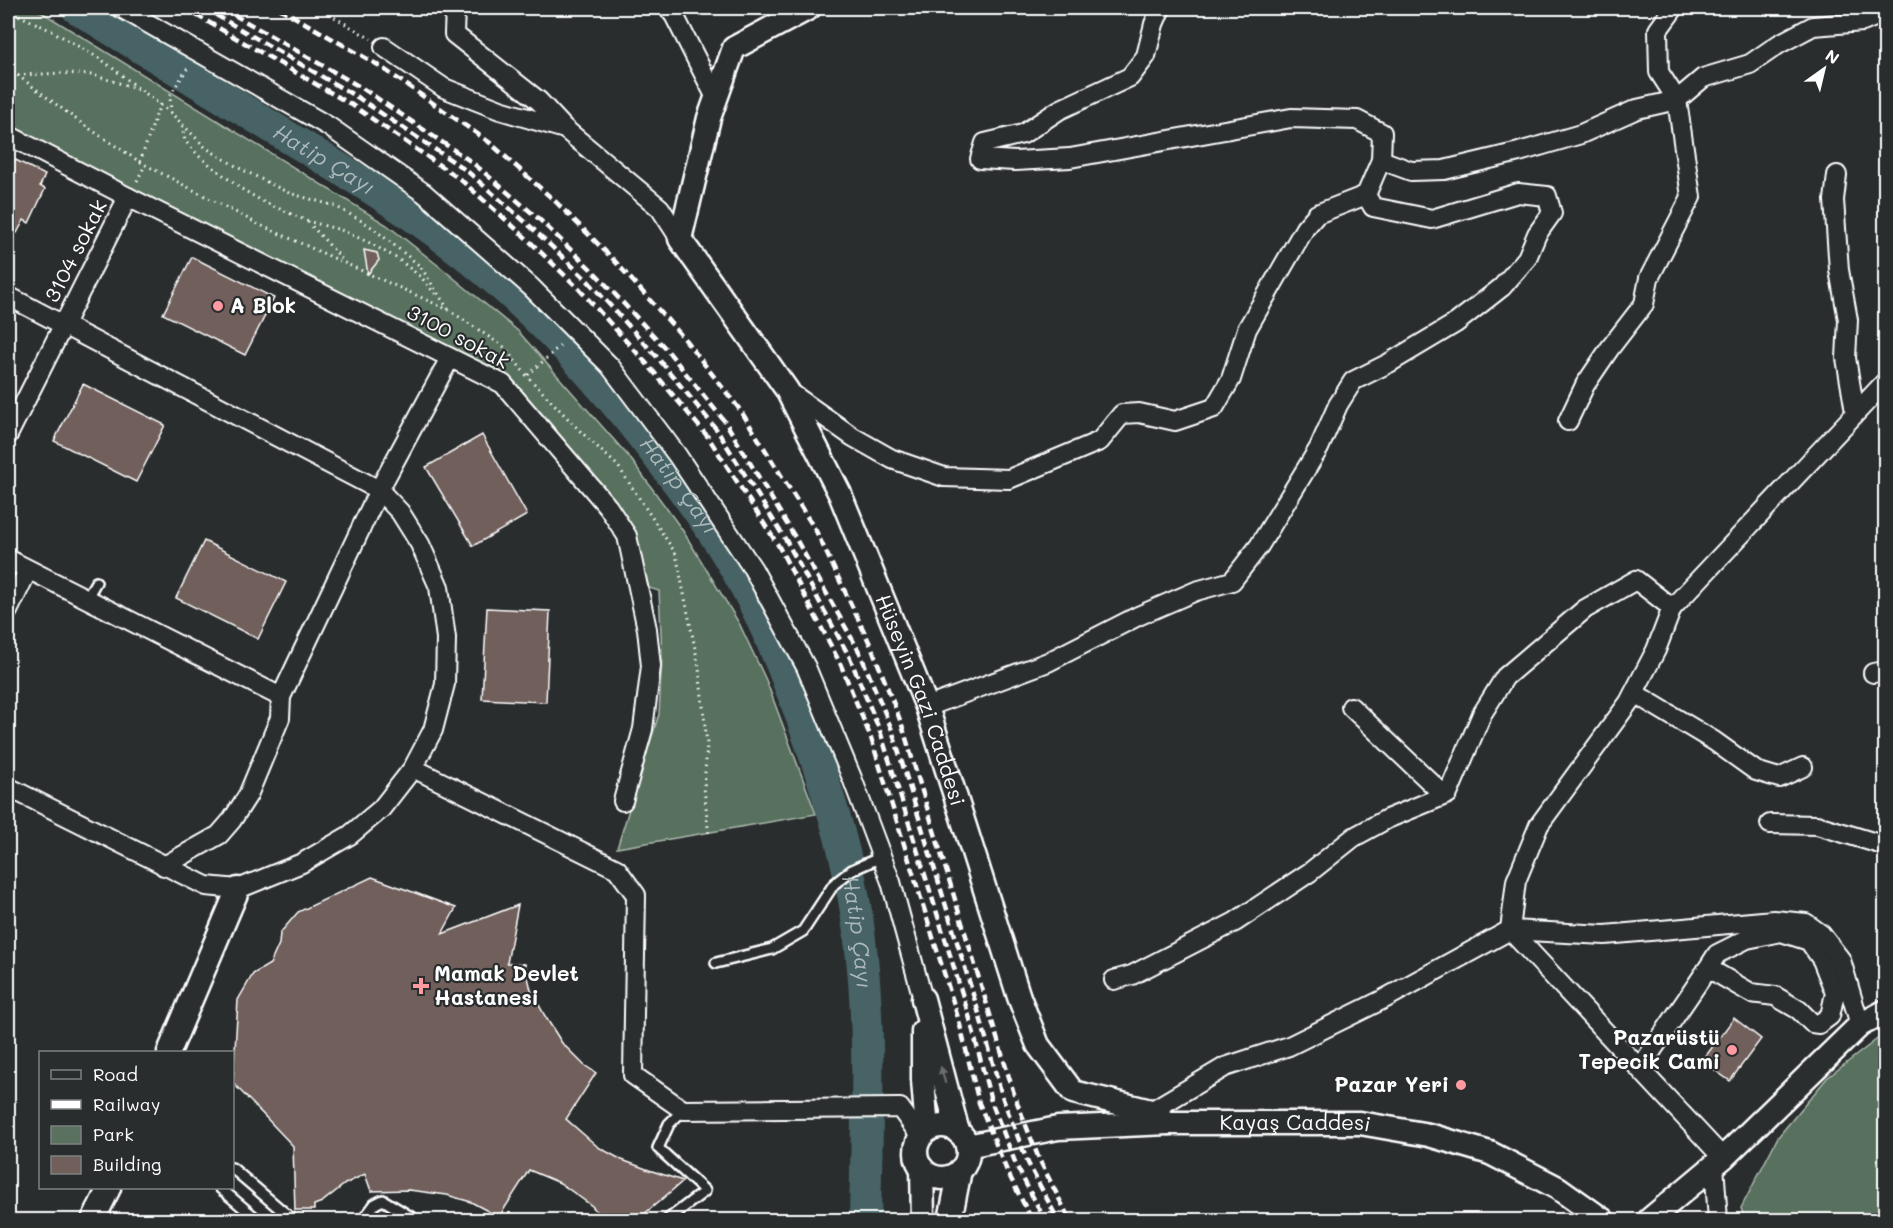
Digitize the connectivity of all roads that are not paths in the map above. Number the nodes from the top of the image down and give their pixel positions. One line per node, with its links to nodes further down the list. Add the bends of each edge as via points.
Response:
1 (121, 8): 44 (street, via 328,126 424,193 531,287 610,366 677,454 753,568 806,667)
2 (455, 8): 11 (street, via 454,34 539,101)
3 (668, 8): 9 (street)
4 (809, 8): 9 (street, via 734,48)
5 (1161, 8): 13 (street, via 1146,56 1130,77 1059,110 1023,134 986,144 980,159 1070,158 1292,118 1357,120 1382,133)
6 (1674, 8): 10 (street, via 1658,30 1659,72)
7 (1886, 12): 10 (street, via 1863,22 1813,26 1750,64 1703,78)
8 (384, 47): 11 (street, via 444,88)
9 (716, 98): 17 (street)
10 (1677, 100): 13 (street, via 1637,109 1581,134 1444,170 1411,171); 24 (street, via 1691,197 1649,278 1644,304 1585,385)
11 (565, 129): 17 (street, via 660,208)
12 (8, 135): 15 (street, 3100 sokak)
13 (1381, 160): 16 (street)
14 (1837, 175): 23 (street, via 1834,201 1839,270 1848,320 1846,358)
15 (133, 189): 19 (street, 3104 sokak); 20 (street, 3100 sokak)
16 (1366, 195): 22 (street, via 1317,214 1305,228 1247,330 1231,379 1214,408 1175,421 1139,413 1122,414 1100,441 1009,479 944,477 892,459 853,437); 35 (street, via 1373,207 1432,219 1518,193 1547,196 1552,213 1527,258 1502,287 1456,323 1353,381 1319,448 1259,546 1232,581 1196,591 1138,616 1048,662)
17 (680, 239): 22 (street, Hüseyin Gazi Caddesi)
18 (8, 296): 19 (street)
19 (64, 325): 25 (street, 3104 sokak); 26 (street)
20 (450, 358): 26 (street); 41 (street, 3100 sokak, via 503,384 608,507 627,536 643,606 651,666 644,729)
21 (1886, 381): 23 (street)
22 (787, 390): 35 (street, Hüseyin Gazi Caddesi, via 840,494)
23 (1855, 412): 31 (street)
24 (1568, 422)
25 (8, 435)
26 (379, 490): 34 (street); 38 (street, via 400,512 420,544 439,587 447,638 445,684 433,730)
27 (8, 559): 28 (street)
28 (28, 570): 30 (street); 32 (street)
29 (96, 582): 30 (lane)
30 (86, 599): 34 (street)
31 (1672, 608): 33 (street); 40 (street, via 1636,580 1585,609 1505,677 1482,714 1448,794)
32 (8, 611)
33 (1634, 693): 37 (street, via 1756,771 1779,778); 47 (street, via 1539,825 1516,881)
34 (281, 698): 45 (street, via 280,718 248,795 232,820 219,835)
35 (927, 707): 57 (street, Hüseyin Gazi Caddesi, via 1019,997 1038,1045 1073,1092)
36 (1351, 707): 40 (street)
37 (1803, 767)
38 (412, 768): 46 (street, via 381,809 350,835 302,863); 56 (street, via 617,869 636,895 633,1075)
39 (8, 787): 45 (street)
40 (1444, 795): 50 (street, via 1354,837 1235,922 1132,975)
41 (623, 801)
42 (1770, 824): 43 (street, via 1817,825)
43 (1886, 846)
44 (881, 856): 48 (lane, via 834,884 803,931 772,949); 51 (street)
45 (164, 866): 46 (street, via 206,886)
46 (238, 889): 54 (street)
47 (1510, 930): 53 (street, via 1605,935 1774,920 1806,923 1821,933 1841,960); 55 (street); 57 (street, via 1289,1046 1225,1067)
48 (716, 963)
49 (1708, 968): 49 (street, via 1717,954 1747,939 1781,932 1809,941 1822,960 1835,993 1830,1016 1812,1023 1775,996 1750,993); 55 (street)
50 (1114, 980)
51 (923, 999): 58 (street); 59 (street, one-way to 51)
52 (1886, 1011): 53 (street)
53 (1860, 1025): 60 (street)
54 (170, 1051)
55 (1640, 1068): 60 (street)
56 (683, 1110): 58 (street, via 900,1108); 71 (lane, via 669,1124 658,1148 705,1191)
57 (1160, 1117): 59 (street, Kayaş Caddesi); 74 (street, Kayaş Caddesi, via 1360,1123 1429,1135 1490,1153 1557,1188)
58 (924, 1134): 59 (street, via 942,1126); 61 (street, via 916,1152)
59 (963, 1139): 63 (street, via 968,1155)
60 (1719, 1161): 75 (street); 76 (street)
61 (922, 1168): 63 (street, via 937,1177); 72 (street)
62 (234, 1170): 68 (lane)
63 (960, 1170): 73 (street)
64 (109, 1189): 66 (street)
65 (221, 1189): 67 (lane)
66 (93, 1221)
67 (258, 1221)
68 (293, 1221)
69 (363, 1221): 70 (lane, via 375,1204 384,1200)
70 (416, 1221)
71 (667, 1221)
72 (923, 1221)
73 (950, 1221)
74 (1603, 1221)
75 (1649, 1221)
76 (1718, 1221)

